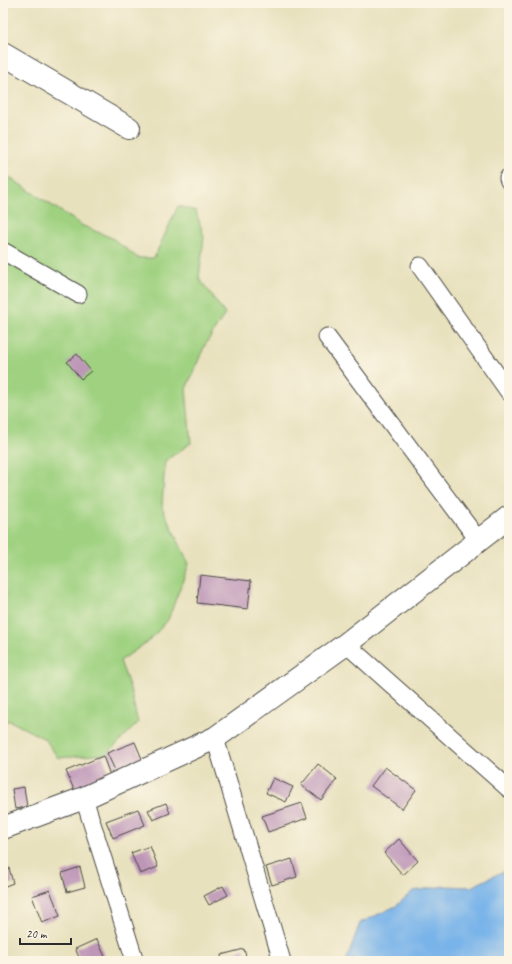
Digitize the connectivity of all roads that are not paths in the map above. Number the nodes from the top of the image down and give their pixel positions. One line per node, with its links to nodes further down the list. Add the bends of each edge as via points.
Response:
1 (3, 54): 2 (street)
2 (129, 128)
3 (3, 251): 5 (street)
4 (420, 266): 7 (street)
5 (78, 294)
6 (327, 337): 9 (street)
7 (509, 392)
8 (509, 517): 9 (street)
9 (479, 541): 10 (street)
10 (346, 644): 11 (street); 12 (street)
11 (215, 738): 13 (street); 16 (street)
12 (509, 789)
13 (84, 798): 14 (street); 15 (street)
14 (3, 828)
15 (135, 961)
16 (282, 961)

